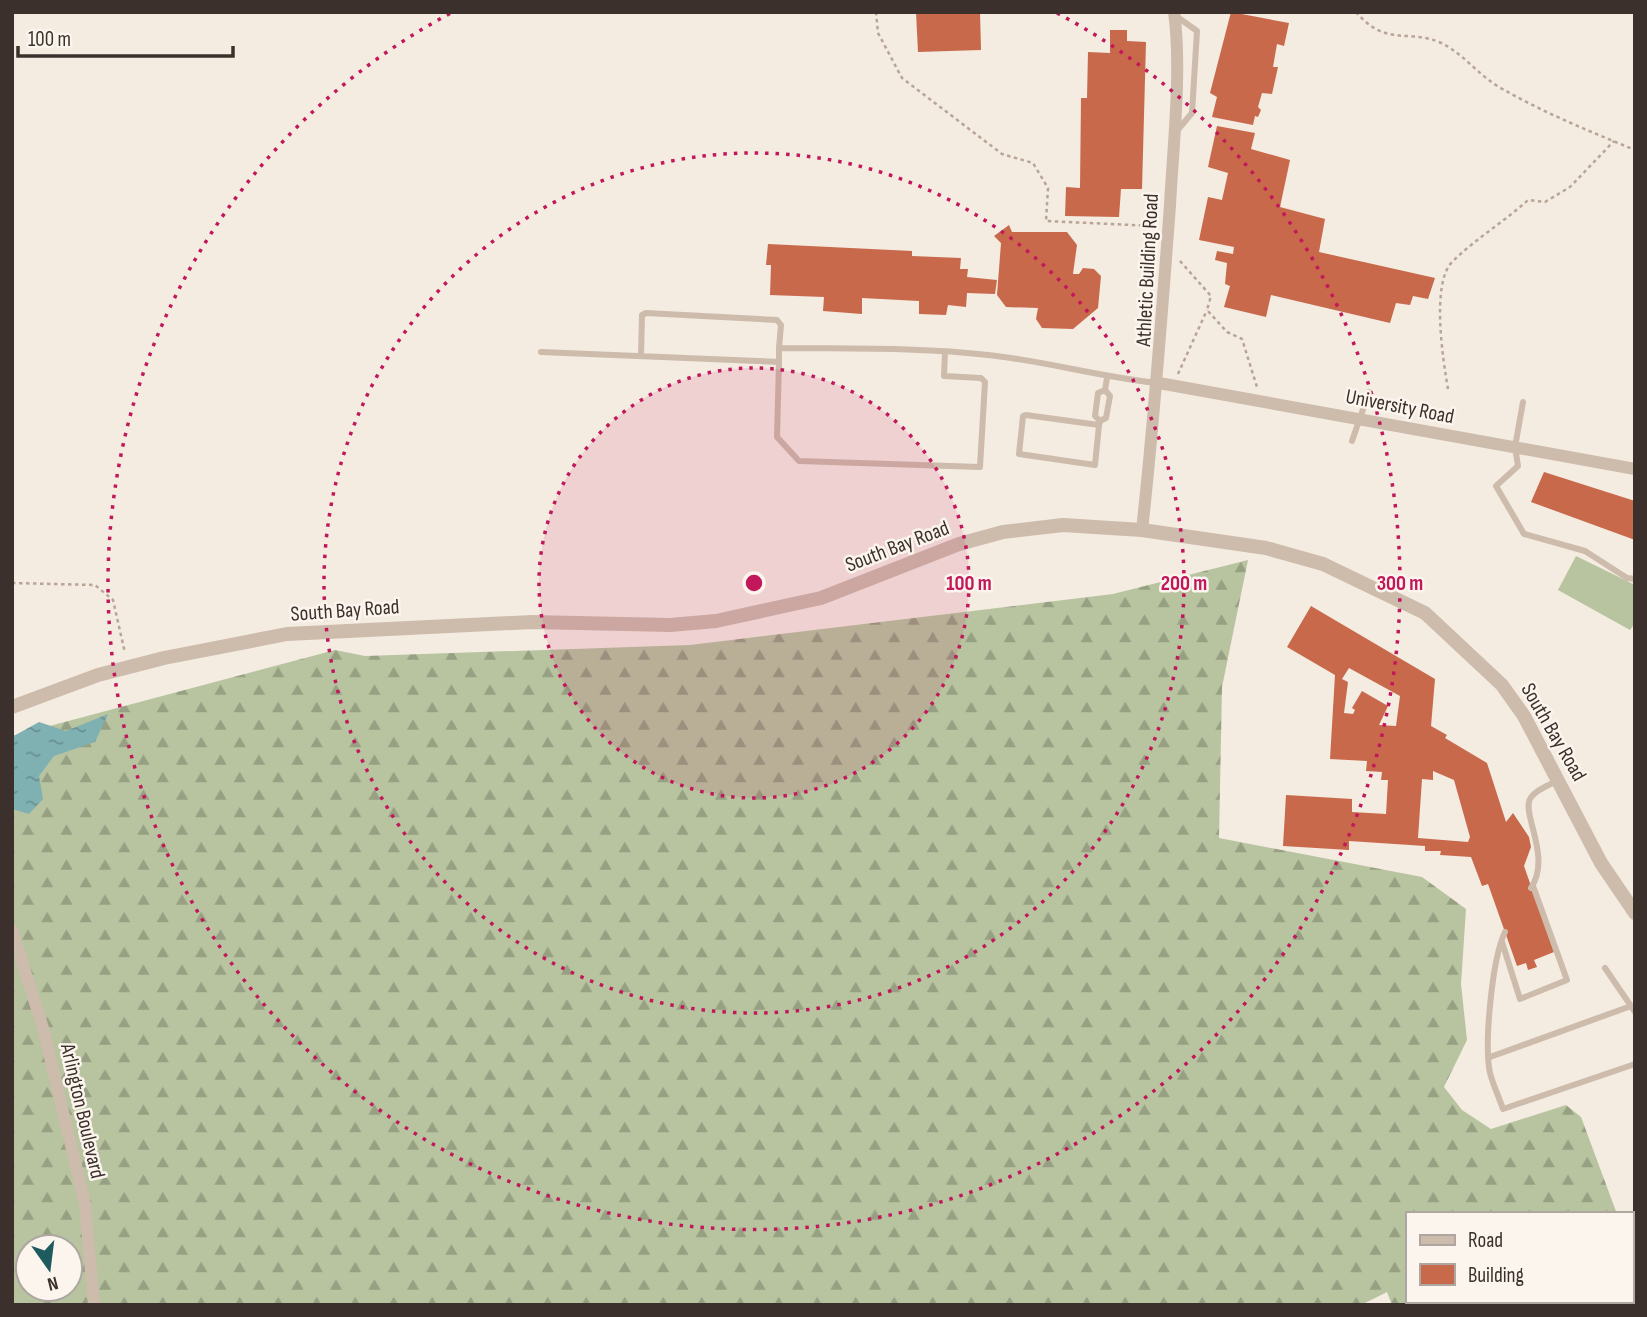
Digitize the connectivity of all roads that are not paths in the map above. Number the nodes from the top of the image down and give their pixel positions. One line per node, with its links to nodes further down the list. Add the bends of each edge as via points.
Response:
1 (1174, 13): 2 (street, Athletic Building Road); 2 (lane, via 1196,31 1192,113)
2 (1174, 133): 9 (street, Athletic Building Road)
3 (779, 348): 5 (lane); 6 (lane, via 781,325 777,320 646,313 642,315); 7 (lane)
4 (541, 352): 6 (lane)
5 (945, 352): 7 (lane, via 944,376 985,382 980,467 799,461 777,437); 8 (lane, via 1033,361)
6 (641, 356): 7 (lane)
7 (779, 362)
8 (1107, 378): 9 (lane); 10 (lane)
9 (1159, 383): 13 (street, University Road); 18 (street, Athletic Building Road)
10 (1105, 390): 14 (lane, via 1110,396 1106,418); 14 (lane, via 1098,393 1095,416)
11 (1369, 392): 13 (lane)
12 (1522, 402): 16 (lane)
13 (1360, 419): 15 (lane); 16 (street, University Road)
14 (1099, 423): 14 (lane, via 1091,467 1019,454 1023,416)
15 (1352, 441)
16 (1515, 447): 17 (street, University Road); 19 (lane, via 1518,466 1496,486 1524,534 1585,551)
17 (1635, 469)
18 (1142, 530): 20 (street, South Bay Road, via 1063,525 1003,532 959,544 821,598 716,621 670,625 532,622 287,634 128,667); 21 (street, South Bay Road, via 1266,548 1323,564 1425,613 1502,685)
19 (1635, 579)
20 (12, 707)
21 (1558, 780): 22 (street, South Bay Road, via 1601,863); 25 (lane, via 1530,797 1527,805 1540,850 1532,887 1567,980 1520,999)
22 (1635, 913)
23 (12, 930): 30 (street, Arlington Boulevard, via 43,1028 85,1204)
24 (1505, 932): 25 (lane)
25 (1501, 940): 28 (lane, via 1494,976)
26 (1605, 968): 27 (lane)
27 (1633, 1009): 28 (lane)
28 (1490, 1057): 29 (lane, via 1490,1072 1503,1109)
29 (1635, 1064)
30 (94, 1305)

